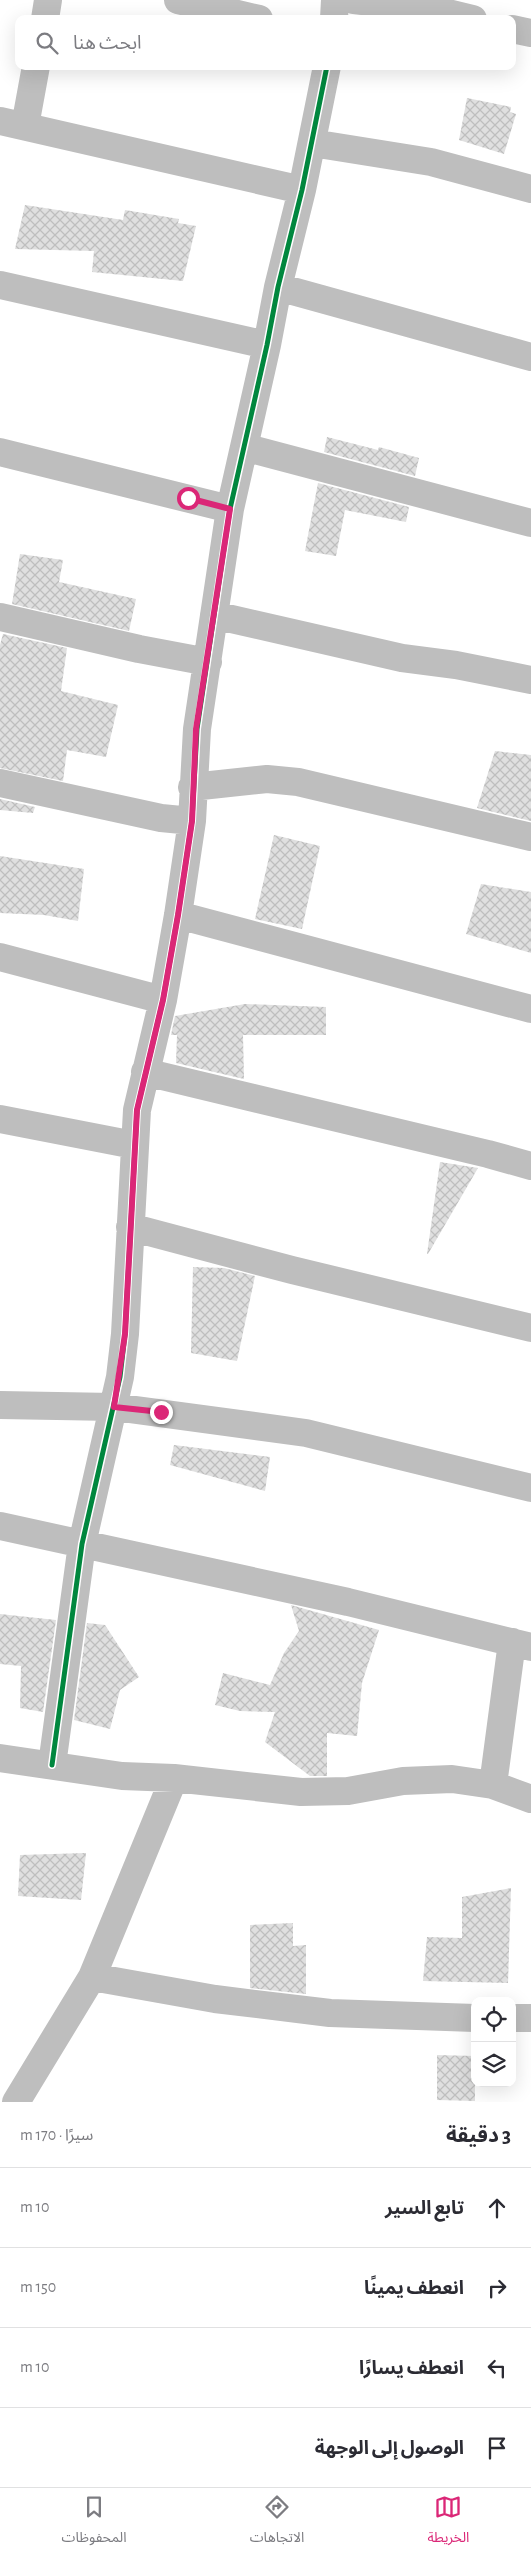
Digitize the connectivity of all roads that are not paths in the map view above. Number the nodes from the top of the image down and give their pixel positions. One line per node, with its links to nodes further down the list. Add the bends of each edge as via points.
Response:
1 (48, 0): 5 (street)
2 (178, 0): 6 (street)
3 (335, 0): 7 (street)
4 (354, 0): 8 (street)
5 (46, 15)
6 (242, 15)
7 (334, 15)
8 (456, 15)
9 (516, 29): 10 (street)
10 (531, 34)
11 (34, 70): 13 (street)
12 (326, 70): 14 (street)
13 (13, 123): 16 (street)
14 (312, 142): 15 (street, via 431,162); 16 (street)
15 (531, 189)
16 (302, 190): 18 (street)
17 (0, 285): 19 (street)
18 (278, 287): 19 (street); 20 (street)
19 (267, 345): 21 (street)
20 (531, 357)
21 (244, 447): 23 (street); 24 (street)
22 (0, 452): 23 (street)
23 (230, 509): 25 (street)
24 (531, 523)
25 (214, 615): 27 (street); 28 (street, via 393,656)
26 (0, 616): 27 (street)
27 (208, 662): 30 (street, via 196,729)
28 (531, 680)
29 (0, 783): 31 (street, via 161,818)
30 (192, 787): 31 (street); 32 (street, via 267,779 298,782)
31 (192, 821): 33 (street)
32 (531, 837)
33 (178, 915): 35 (street); 36 (street)
34 (0, 957): 35 (street)
35 (163, 1000): 37 (street)
36 (531, 1009)
37 (144, 1072): 39 (street); 40 (street)
38 (0, 1118): 39 (street)
39 (134, 1144): 41 (street)
40 (531, 1166)
41 (130, 1227): 42 (street); 44 (street, via 125,1334)
42 (531, 1328)
43 (0, 1405): 44 (street)
44 (114, 1407): 45 (street, via 306,1433); 47 (street)
45 (531, 1488)
46 (0, 1526): 47 (street)
47 (82, 1544): 48 (street, via 348,1602); 50 (street)
48 (522, 1645): 52 (street)
49 (0, 1758): 50 (street)
50 (52, 1765): 51 (street, via 122,1776)
51 (174, 1778): 52 (street, via 301,1792 348,1791 403,1781 442,1779); 54 (street)
52 (494, 1784): 53 (street)
53 (531, 1799)
54 (92, 1977): 55 (street, via 215,1999 330,2013); 58 (street)
55 (471, 2018)
56 (516, 2018): 57 (street)
57 (531, 2018)
58 (16, 2102)

